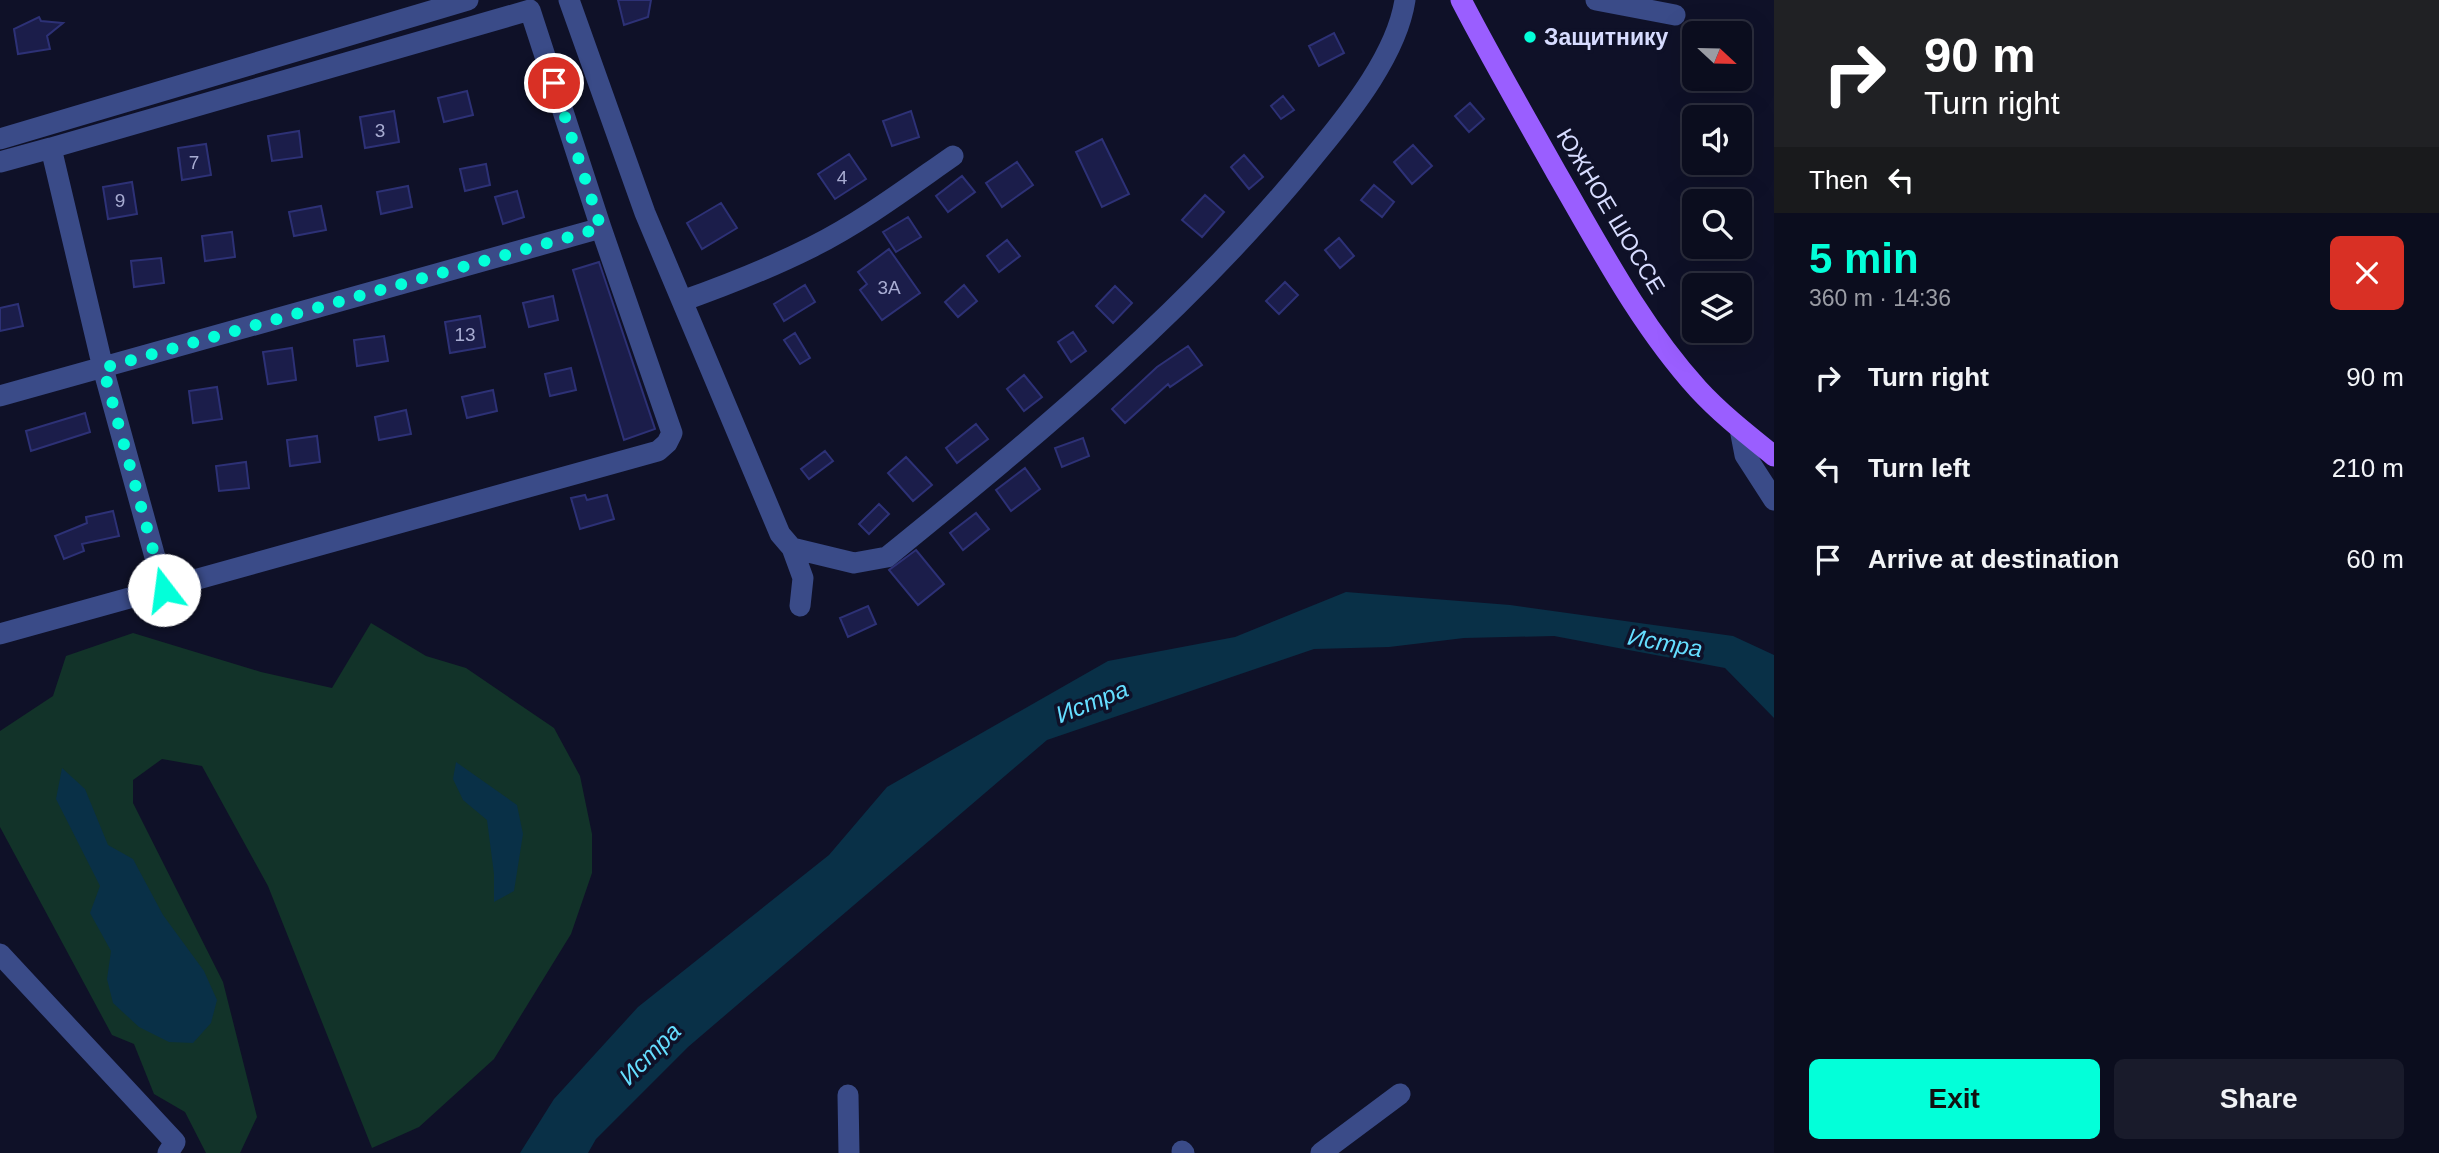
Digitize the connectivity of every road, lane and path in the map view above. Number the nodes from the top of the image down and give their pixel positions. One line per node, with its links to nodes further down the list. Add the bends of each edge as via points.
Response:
1 (468, 0): 7 (street)
2 (569, 0): 12 (street, via 645,213)
3 (1405, 0): 18 (street, via 1395,37 1368,83 1280,200 1090,389 887,557 855,563)
4 (1461, 0): 15 (main road, ЮЖНОЕ ШОССЕ, via 1604,256 1653,332 1699,389)
5 (1603, 0): 6 (street)
6 (1675, 15)
7 (0, 139)
8 (51, 148): 10 (street); 11 (street, via 530,10); 13 (street)
9 (953, 156): 12 (street, via 814,247)
10 (0, 162)
11 (601, 228): 13 (street); 19 (street, via 672,433 659,451)
12 (682, 301): 18 (street, via 761,492 780,534)
13 (103, 368): 14 (street); 19 (street)
14 (0, 396)
15 (1740, 429): 16 (main road, ЮЖНОЕ ШОССЕ); 17 (street, via 1745,455)
16 (1774, 456)
17 (1774, 500)
18 (792, 548): 20 (street, via 803,578)
19 (164, 590): 21 (street)
20 (800, 606)
21 (0, 634)
22 (0, 954): 25 (street, via 175,1142)
23 (1400, 1094): 27 (street)
24 (848, 1095): 26 (street)
25 (168, 1153)
26 (849, 1153)
27 (1321, 1153)

